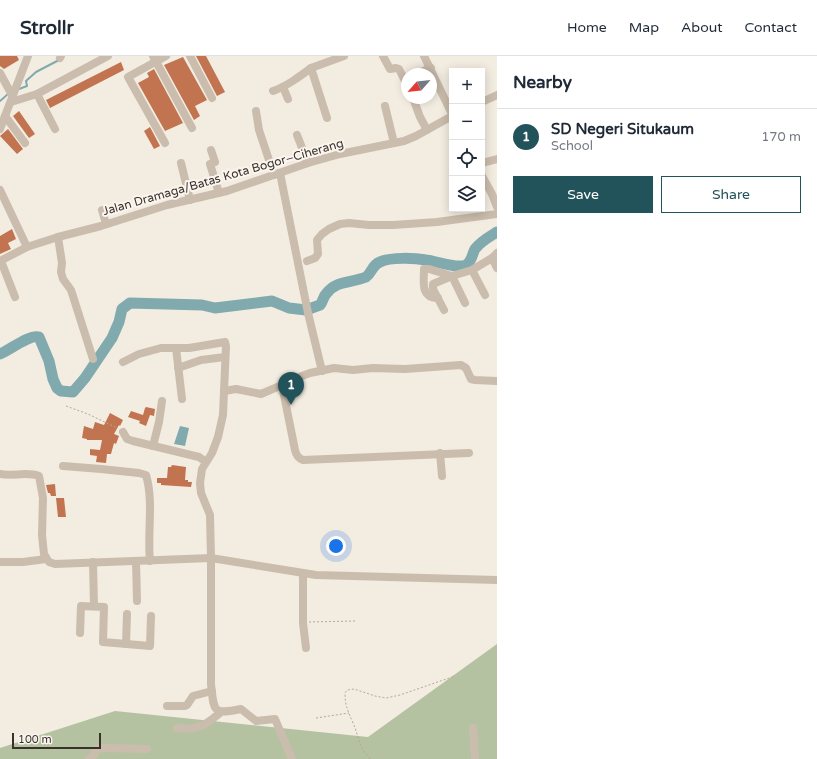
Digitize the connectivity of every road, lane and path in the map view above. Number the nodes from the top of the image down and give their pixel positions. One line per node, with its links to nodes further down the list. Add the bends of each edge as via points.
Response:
1 (20, 56): 10 (street)
2 (28, 56): 10 (street)
3 (108, 56): 18 (street)
4 (166, 56): 9 (street)
5 (190, 56): 20 (street)
6 (344, 56): 11 (street)
7 (383, 56): 14 (street, via 390,69 399,69)
8 (424, 56): 12 (street)
9 (155, 59): 31 (street); 37 (street, via 128,77)
10 (25, 65): 21 (street)
11 (311, 68): 16 (street); 30 (street)
12 (430, 68)
13 (0, 73): 21 (street)
14 (401, 73)
15 (437, 83): 26 (street)
16 (283, 87): 17 (street); 22 (street)
17 (273, 91)
18 (37, 94): 21 (street); 33 (street)
19 (497, 94): 23 (street)
20 (212, 98)
21 (12, 99): 28 (street)
22 (288, 99)
23 (485, 100)
24 (415, 104): 34 (street)
25 (385, 106): 38 (street)
26 (449, 109)
27 (256, 111): 44 (street, via 259,130)
28 (5, 116): 32 (street); 36 (street)
29 (449, 117): 34 (street, Jalan Dramaga/Batas Kota Bogor–Ciherang)
30 (327, 118)
31 (192, 128)
32 (0, 129)
33 (55, 129)
34 (428, 130): 38 (street, Jalan Dramaga/Batas Kota Bogor–Ciherang)
35 (297, 135): 42 (street)
36 (25, 143)
37 (165, 143)
38 (394, 143): 42 (street, Jalan Dramaga/Batas Kota Bogor–Ciherang)
39 (211, 150): 47 (street, via 215,162 210,164)
40 (497, 159): 41 (street)
41 (485, 162)
42 (308, 163): 44 (street, Jalan Dramaga/Batas Kota Bogor–Ciherang)
43 (181, 164): 48 (street)
44 (277, 174): 47 (street, Jalan Dramaga/Batas Kota Bogor–Ciherang); 73 (street)
45 (485, 182): 49 (street)
46 (0, 190): 54 (street)
47 (219, 193): 48 (street, Jalan Dramaga/Batas Kota Bogor–Ciherang)
48 (190, 200): 52 (street, Jalan Dramaga/Batas Kota Bogor–Ciherang)
49 (496, 203)
50 (102, 210): 52 (street)
51 (497, 214): 57 (street, via 393,225 340,224 322,234 317,240 318,254)
52 (106, 224): 53 (street, Jalan Dramaga/Batas Kota Bogor–Ciherang)
53 (58, 237): 54 (street, Jalan Dramaga/Batas Kota Bogor–Ciherang); 70 (street, via 62,279 72,290)
54 (27, 247): 56 (street, Jalan Dramaga/Batas Kota Bogor–Ciherang)
55 (494, 256): 58 (street); 59 (street)
56 (0, 261): 64 (street)
57 (306, 261)
58 (497, 268)
59 (472, 270): 60 (street); 63 (street)
60 (452, 276): 61 (street); 62 (street, via 424,269); 66 (street)
61 (432, 286): 62 (street); 65 (street)
62 (423, 290): 65 (street, via 433,298)
63 (486, 294)
64 (15, 297)
65 (438, 298): 67 (street)
66 (465, 303)
67 (444, 310)
68 (176, 348): 69 (street, via 224,342); 71 (street, via 157,349); 72 (street)
69 (225, 357): 72 (street, via 201,360); 76 (street)
70 (93, 359)
71 (123, 362)
72 (178, 368): 77 (street)
73 (322, 371): 74 (street, via 334,368 405,369 461,365 466,368 471,379); 75 (street, via 304,374)
74 (497, 380)
75 (282, 385): 76 (street, via 261,394 236,389); 82 (street, via 295,450 300,459)
76 (224, 391): 84 (street, via 223,415 218,437)
77 (182, 399)
78 (162, 401): 81 (street)
79 (66, 406): 80 (path, via 91,415)
80 (123, 432): 81 (street, via 133,441)
81 (152, 446): 84 (street, via 199,457)
82 (440, 453): 83 (street); 87 (street)
83 (469, 453)
84 (206, 462): 88 (street, via 200,489 210,515)
85 (64, 466): 91 (street, via 101,468 146,475 150,511)
86 (0, 474): 89 (street, via 39,476 43,498 42,535)
87 (442, 476)
88 (211, 558): 91 (street); 94 (street); 106 (street)
89 (46, 559): 92 (street); 93 (street, via 55,564)
90 (136, 561): 91 (street); 93 (street); 96 (street)
91 (150, 561)
92 (0, 562)
93 (93, 562): 97 (street)
94 (303, 573): 95 (street); 101 (street)
95 (497, 580)
96 (137, 601)
97 (94, 606): 102 (street, via 81,606); 103 (street, via 104,607 103,642)
98 (127, 614): 103 (street)
99 (151, 616): 103 (street, via 150,646)
100 (355, 621): 101 (path)
101 (303, 622): 104 (street)
102 (80, 633)
103 (126, 644)
104 (306, 648)
105 (455, 676): 109 (path, via 386,698 349,689 345,693)
106 (212, 691): 107 (street, via 193,696 185,706); 108 (street, via 215,707)
107 (167, 706)
108 (221, 712): 111 (street, via 201,727); 115 (street, via 241,709 256,721 275,719)
109 (348, 713): 110 (path); 116 (path, via 359,743)
110 (316, 718)
111 (177, 728)
112 (474, 728): 117 (street)
113 (147, 749): 114 (street, via 98,748)
114 (89, 759)
115 (292, 759)
116 (370, 759)
117 (475, 759)

